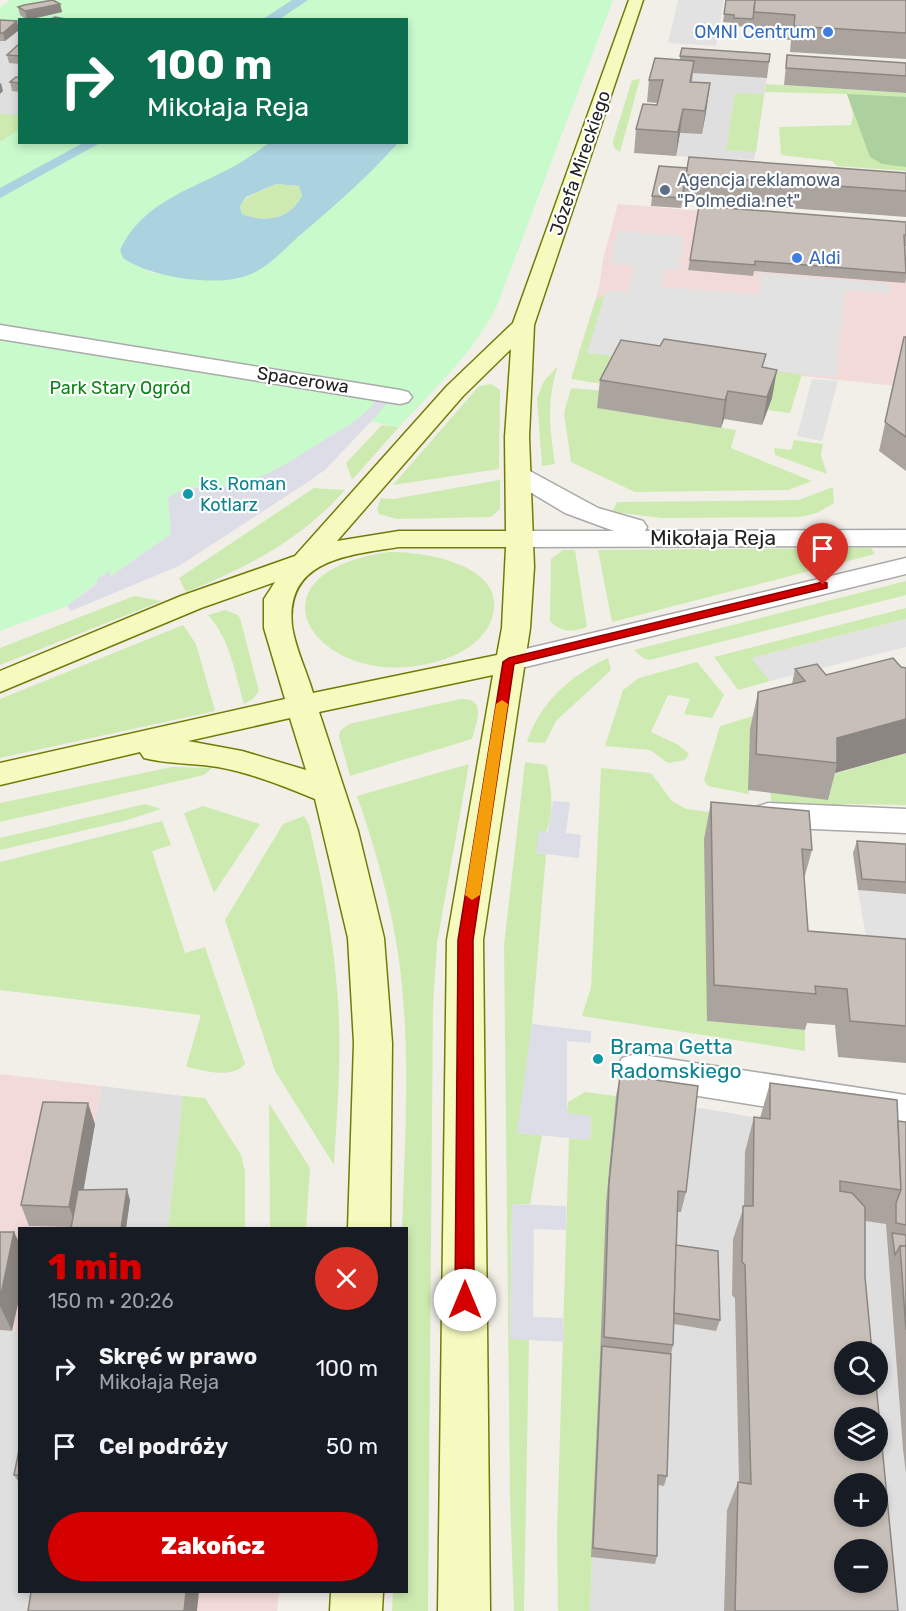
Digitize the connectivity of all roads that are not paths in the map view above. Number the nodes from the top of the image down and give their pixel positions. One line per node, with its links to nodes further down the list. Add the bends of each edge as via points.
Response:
1 (636, 0): 2 (main road, Józefa Mireckiego)
2 (524, 325): 5 (main road, Józefa Mireckiego, via 517,437); 9 (main road, Józefa Mireckiego, via 455,391)
3 (0, 332): 4 (street, Spacerowa)
4 (400, 397)
5 (519, 475): 6 (main road, Józefa Mireckiego); 7 (street, via 567,504 617,525)
6 (519, 538): 7 (street, Mikołaja Reja); 9 (main road, via 374,541); 11 (main road, Józefa Mireckiego, via 516,628)
7 (738, 538): 8 (street, Mikołaja Reja)
8 (906, 538)
9 (305, 561): 12 (main road, via 185,605); 13 (main road, Józefa Mireckiego, via 283,588 276,613)
10 (906, 566): 11 (street)
11 (509, 662): 13 (main road); 24 (main road, Józefa Mireckiego, via 465,940)
12 (0, 682)
13 (300, 706): 14 (main road); 16 (main road, Józefa Mireckiego)
14 (52, 762): 15 (main road); 16 (main road, via 156,750 197,751 276,771)
15 (0, 774)
16 (326, 791): 21 (main road, Józefa Mireckiego, via 341,831 366,938 373,1043)
17 (768, 815): 18 (street)
18 (906, 821)
19 (636, 1070): 20 (street)
20 (906, 1112)
21 (369, 1227)
22 (357, 1593): 23 (main road)
23 (356, 1611)
24 (464, 1611)

